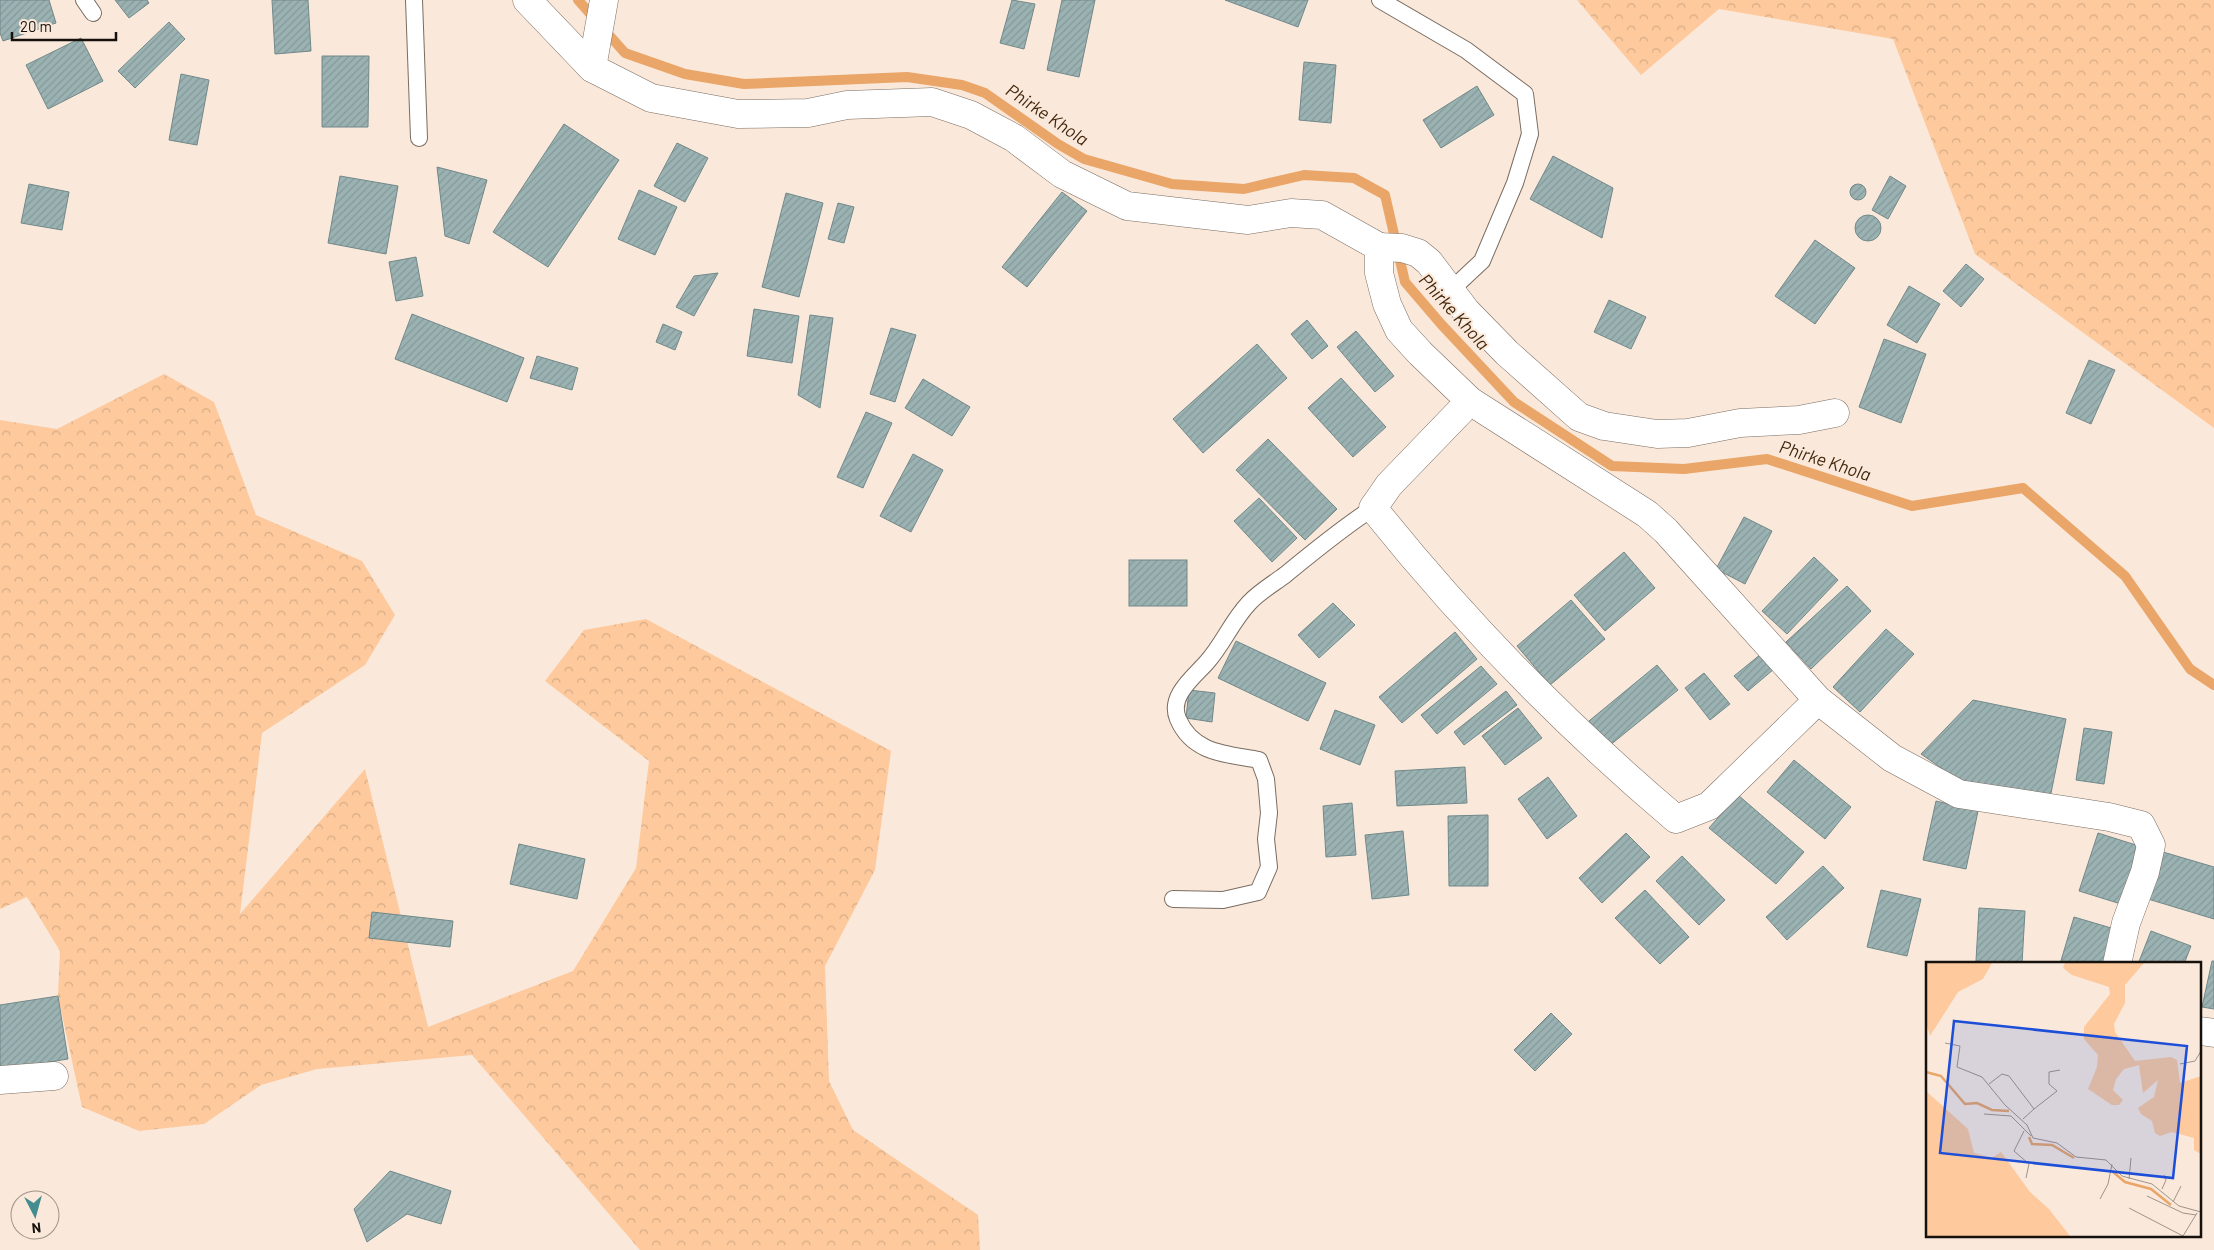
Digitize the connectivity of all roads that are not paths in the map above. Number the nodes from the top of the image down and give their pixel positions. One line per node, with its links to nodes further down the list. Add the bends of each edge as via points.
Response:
1 (414, 0): 6 (lane)
2 (527, 0): 5 (street)
3 (1380, 0): 8 (lane, via 1466,50 1524,94 1530,134 1516,183 1482,262)
4 (603, 14): 5 (street)
5 (592, 68): 7 (street, via 651,98 738,114 808,113 847,105 932,102 971,114 1014,138 1062,174 1127,206 1248,220 1291,213 1322,215)
6 (419, 138)
7 (1379, 247): 8 (street, via 1402,248 1418,253); 9 (street, via 1381,283 1399,330)
8 (1451, 290): 10 (street, via 1466,311 1507,352 1580,417 1604,426 1657,434 1688,433 1740,423 1799,420)
9 (1470, 402): 11 (street, via 1389,485); 12 (street, via 1666,531)
10 (1835, 413)
11 (1373, 508): 12 (street, via 1422,570 1481,636 1557,712 1676,819 1710,806); 13 (lane, via 1250,602 1178,699 1177,718 1188,736 1207,750 1259,760 1266,778 1269,867 1258,892 1223,900)
12 (1818, 700): 14 (street, via 1892,758 1959,794 2109,817 2141,825 2151,845 2146,872 2126,923)
13 (1173, 899)
14 (2117, 962)
15 (54, 1076): 16 (street)
16 (0, 1080)

